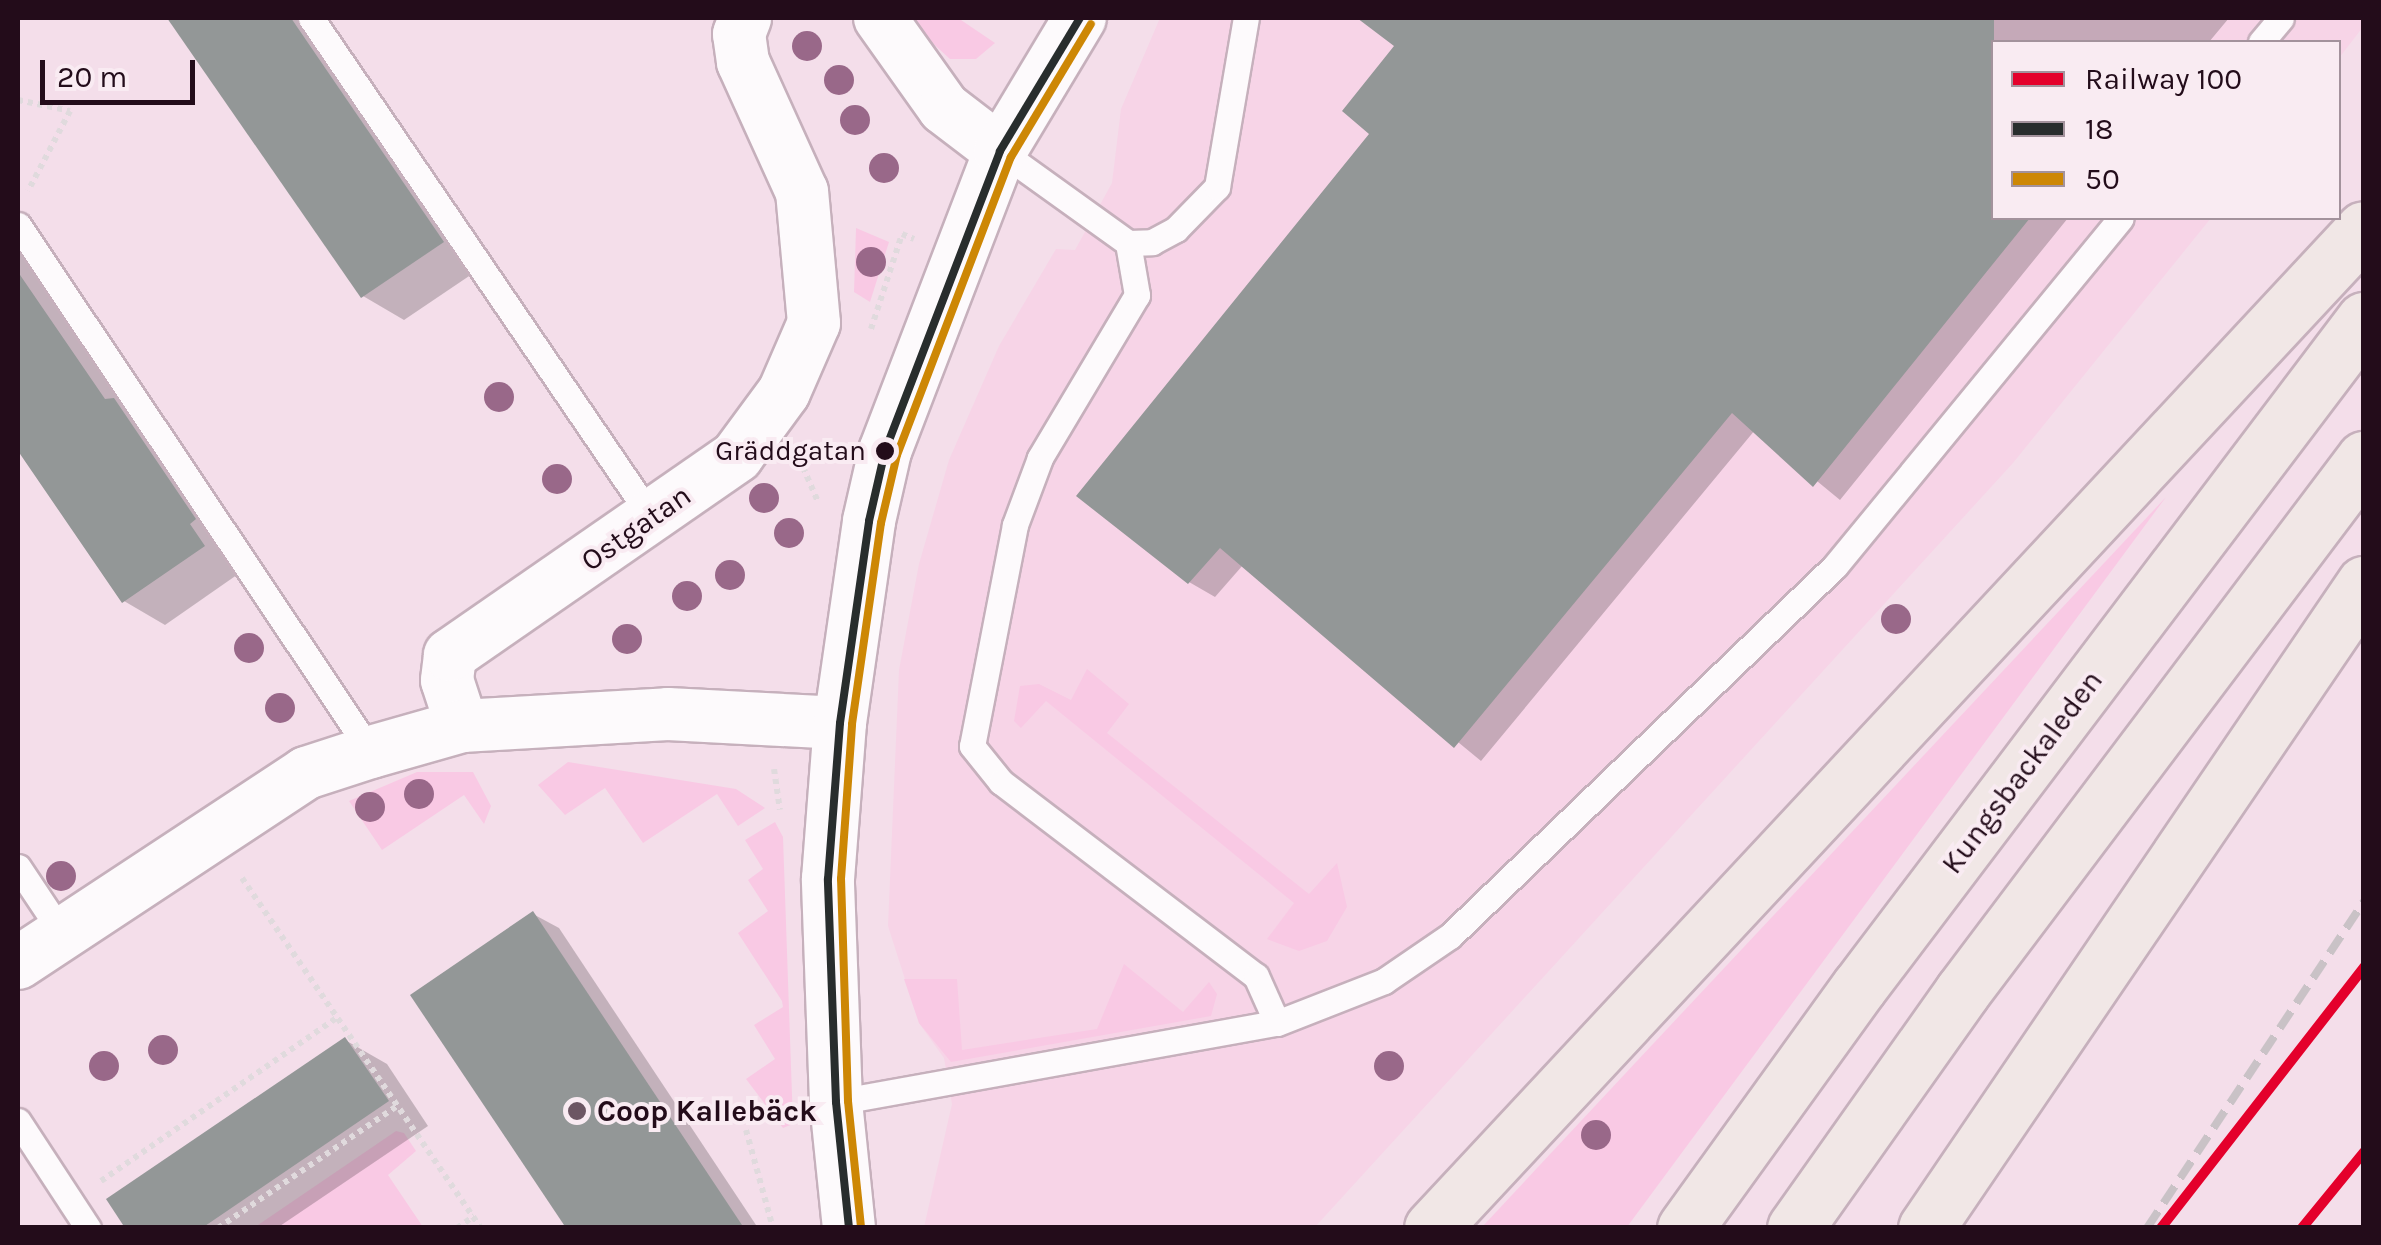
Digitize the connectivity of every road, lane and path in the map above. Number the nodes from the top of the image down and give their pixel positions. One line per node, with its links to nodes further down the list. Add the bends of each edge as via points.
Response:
1 (311, 18): 17 (lane)
2 (745, 18): 17 (street, Ostgatan, via 739,34 743,62 802,192 814,324 784,392 737,456)
3 (880, 18): 9 (street, via 944,108)
4 (1080, 18): 9 (street)
5 (1246, 18): 14 (lane, via 1217,187 1176,228 1152,242)
6 (2281, 18): 7 (lane)
7 (2263, 40)
8 (18, 100): 10 (path, via 70,110)
9 (1000, 151): 14 (lane); 19 (street, via 885,451)
10 (18, 209)
11 (2120, 220): 27 (lane, via 1835,566 1525,868 1450,936 1384,981)
12 (18, 225): 21 (lane)
13 (2364, 229): 40 (highway)
14 (1128, 243): 27 (lane, via 1137,294 1040,458 1014,526 972,746 1001,782 1256,976)
15 (2364, 320): 41 (highway, Kungsbackaleden, via 1870,971)
16 (2364, 459): 42 (highway)
17 (652, 518): 20 (street, Ostgatan, via 450,654 448,680)
18 (2364, 584): 43 (highway)
19 (840, 723): 20 (street, via 668,714); 28 (street, via 828,879)
20 (462, 726): 21 (street)
21 (371, 752): 22 (street, via 306,773)
22 (210, 832): 24 (street); 26 (path)
23 (18, 867): 24 (lane)
24 (62, 933): 25 (street)
25 (18, 963)
26 (338, 1017): 29 (path); 32 (path)
27 (1277, 1022): 28 (lane)
28 (836, 1102): 39 (street)
29 (398, 1105): 33 (path); 35 (path)
30 (18, 1121): 32 (lane)
31 (746, 1130): 38 (path)
32 (71, 1201): 34 (lane)
33 (474, 1216): 36 (path); 37 (path)
34 (88, 1228)
35 (218, 1228)
36 (457, 1228)
37 (482, 1228)
38 (772, 1228)
39 (849, 1228)
40 (1432, 1228)
41 (1685, 1228)
42 (1794, 1228)
43 (1926, 1228)

